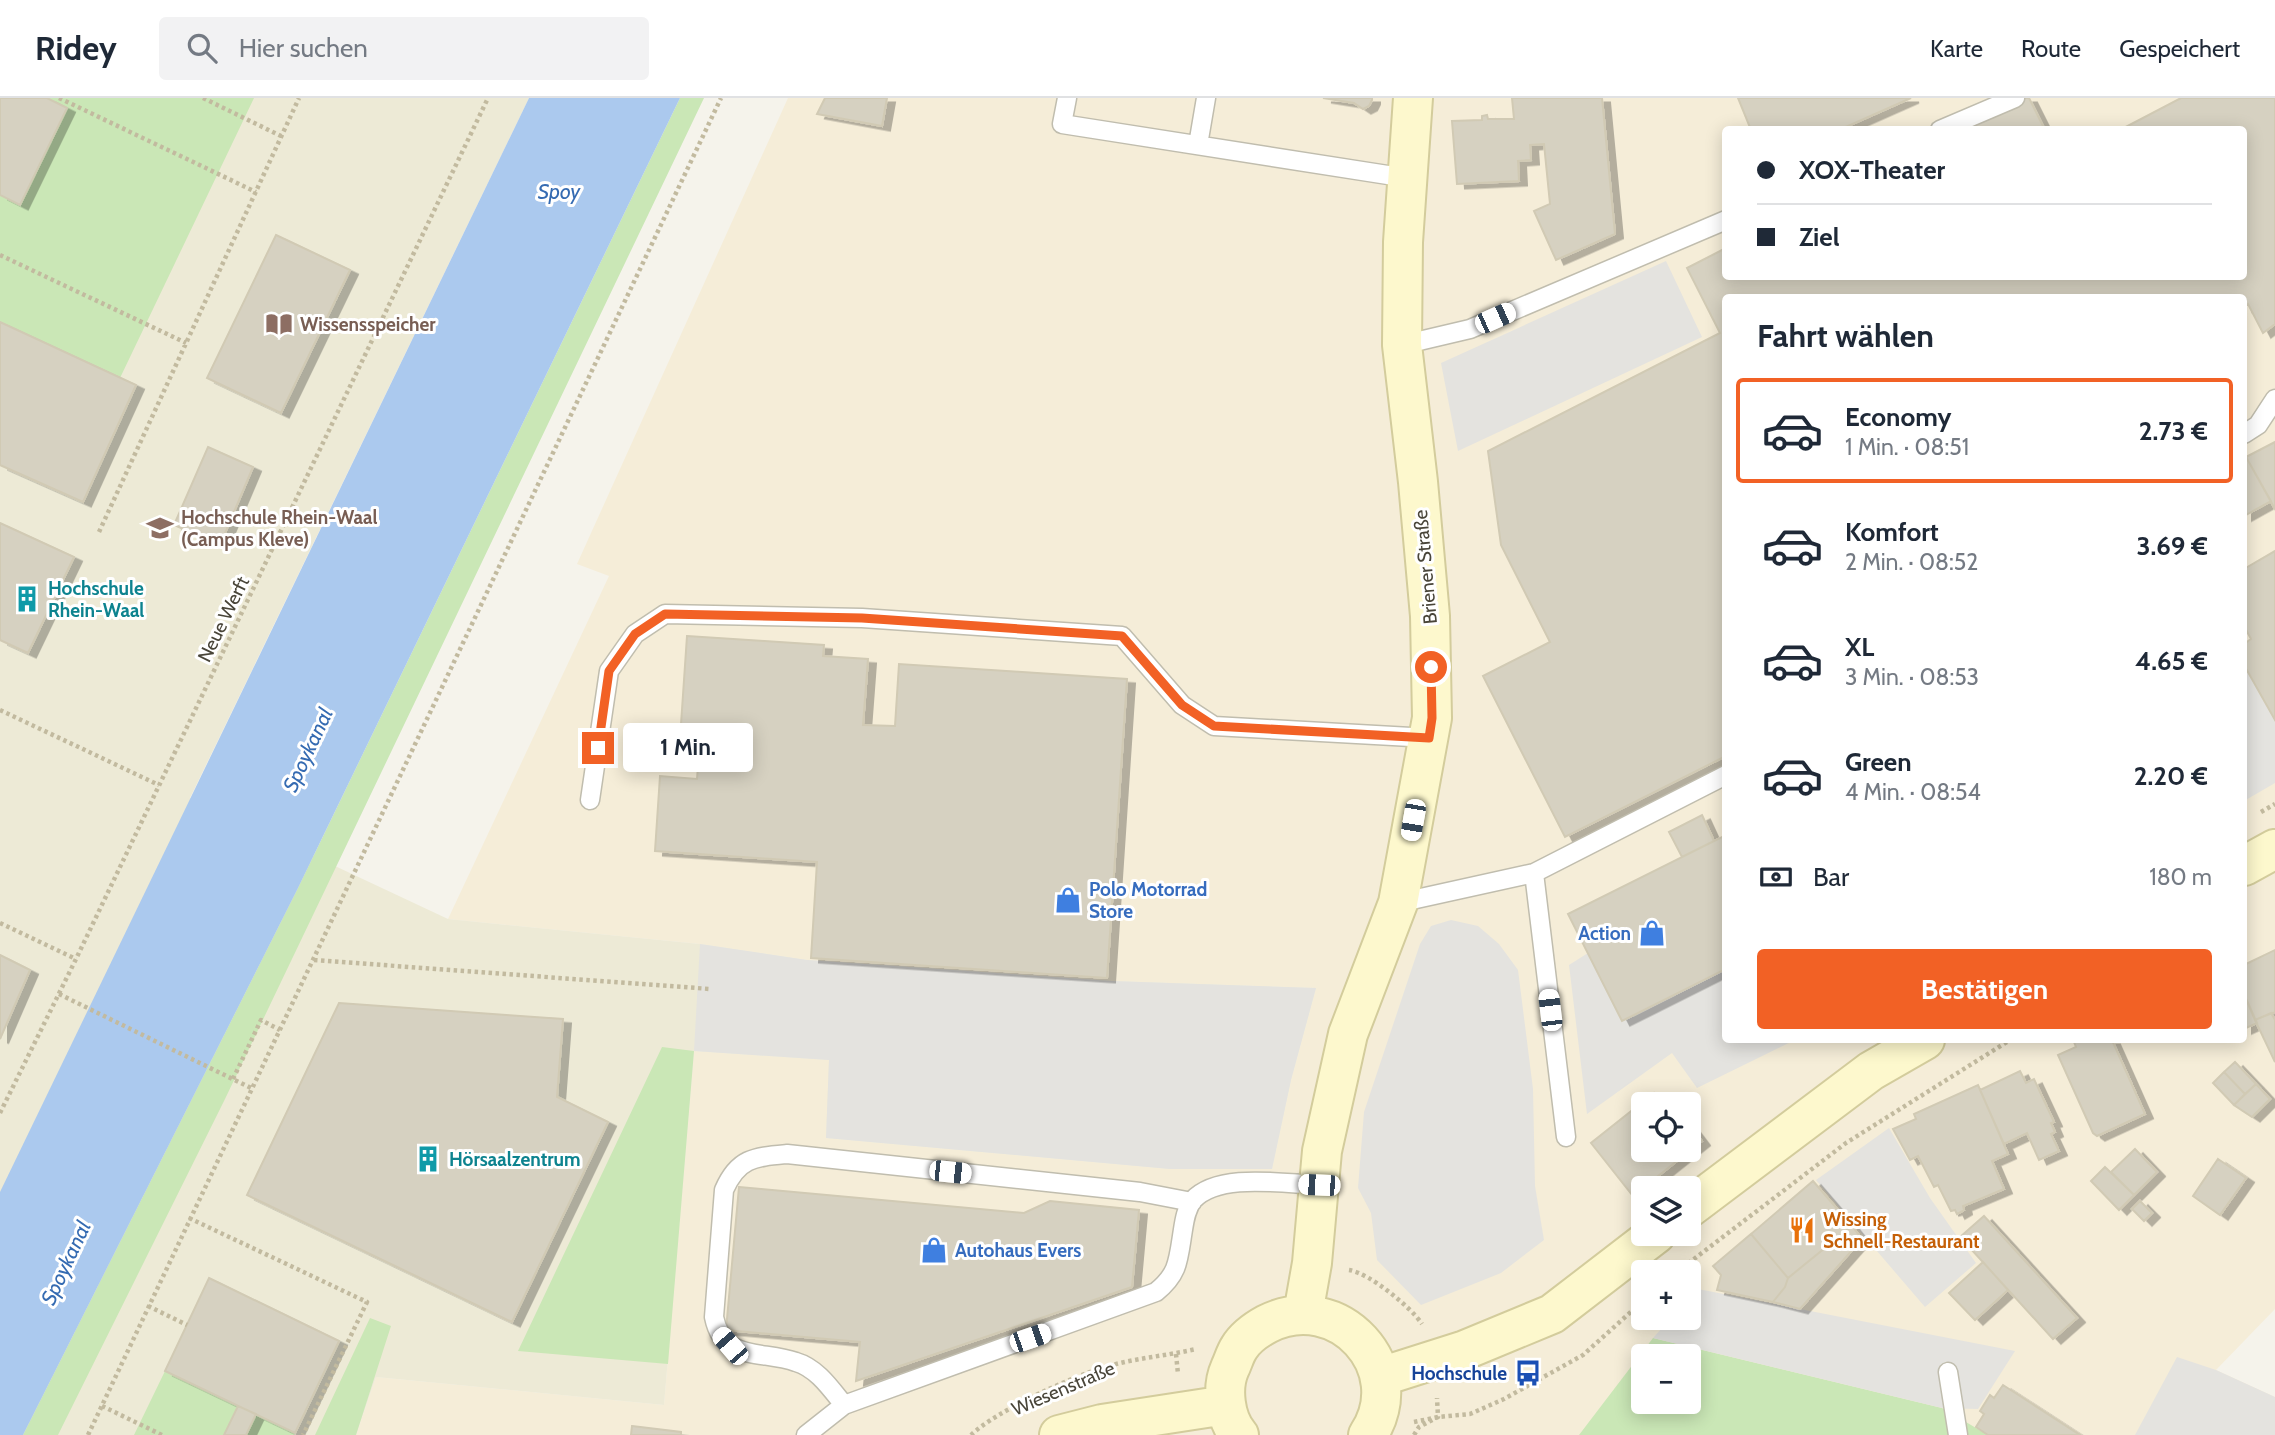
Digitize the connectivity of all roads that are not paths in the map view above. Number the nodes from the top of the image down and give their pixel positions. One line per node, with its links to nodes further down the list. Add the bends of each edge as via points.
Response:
1 (1067, 98): 6 (lane, via 1062,124)
2 (1206, 98): 6 (lane)
3 (1413, 98): 7 (street, Briener Straße)
4 (2015, 98): 5 (lane)
5 (1949, 126)
6 (1198, 145): 7 (lane)
7 (1407, 178): 9 (street, Briener Straße)
8 (1722, 222): 9 (lane, via 1470,329)
9 (1402, 345): 12 (street, Briener Straße, via 1430,616)
10 (2275, 399): 11 (lane, via 2258,425)
11 (2247, 432)
12 (1429, 738): 14 (lane, via 1214,726 1182,705 1122,636 862,618 665,614 635,634 609,671); 18 (street, Briener Straße)
13 (1722, 777): 17 (lane)
14 (590, 800)
15 (2275, 849): 16 (street)
16 (2247, 864)
17 (1534, 873): 18 (lane); 20 (lane)
18 (1398, 903): 21 (street, Briener Straße, via 1348,1034)
19 (1921, 1043): 22 (street, via 1871,1071)
20 (1566, 1137)
21 (1319, 1185): 23 (lane, via 1225,1183); 25 (street, Briener Straße)
22 (1701, 1199)
23 (1192, 1202): 28 (lane, via 1171,1279 1156,1292); 28 (lane, via 1140,1192 787,1154 760,1156 744,1163 732,1173 724,1190 714,1317 717,1331 730,1346 797,1362 814,1371)
24 (1640, 1246): 27 (street, via 1552,1314 1465,1350)
25 (1303, 1314): 27 (street, via 1329,1318 1353,1331 1370,1352); 29 (street, via 1278,1318 1256,1330 1239,1348 1227,1375)
26 (1948, 1372): 33 (lane)
27 (1380, 1377): 32 (street, via 1378,1415)
28 (844, 1405): 30 (lane)
29 (1232, 1420): 31 (street, via 1102,1424)
30 (806, 1435)
31 (1059, 1435)
32 (1368, 1435)
33 (1958, 1435)

